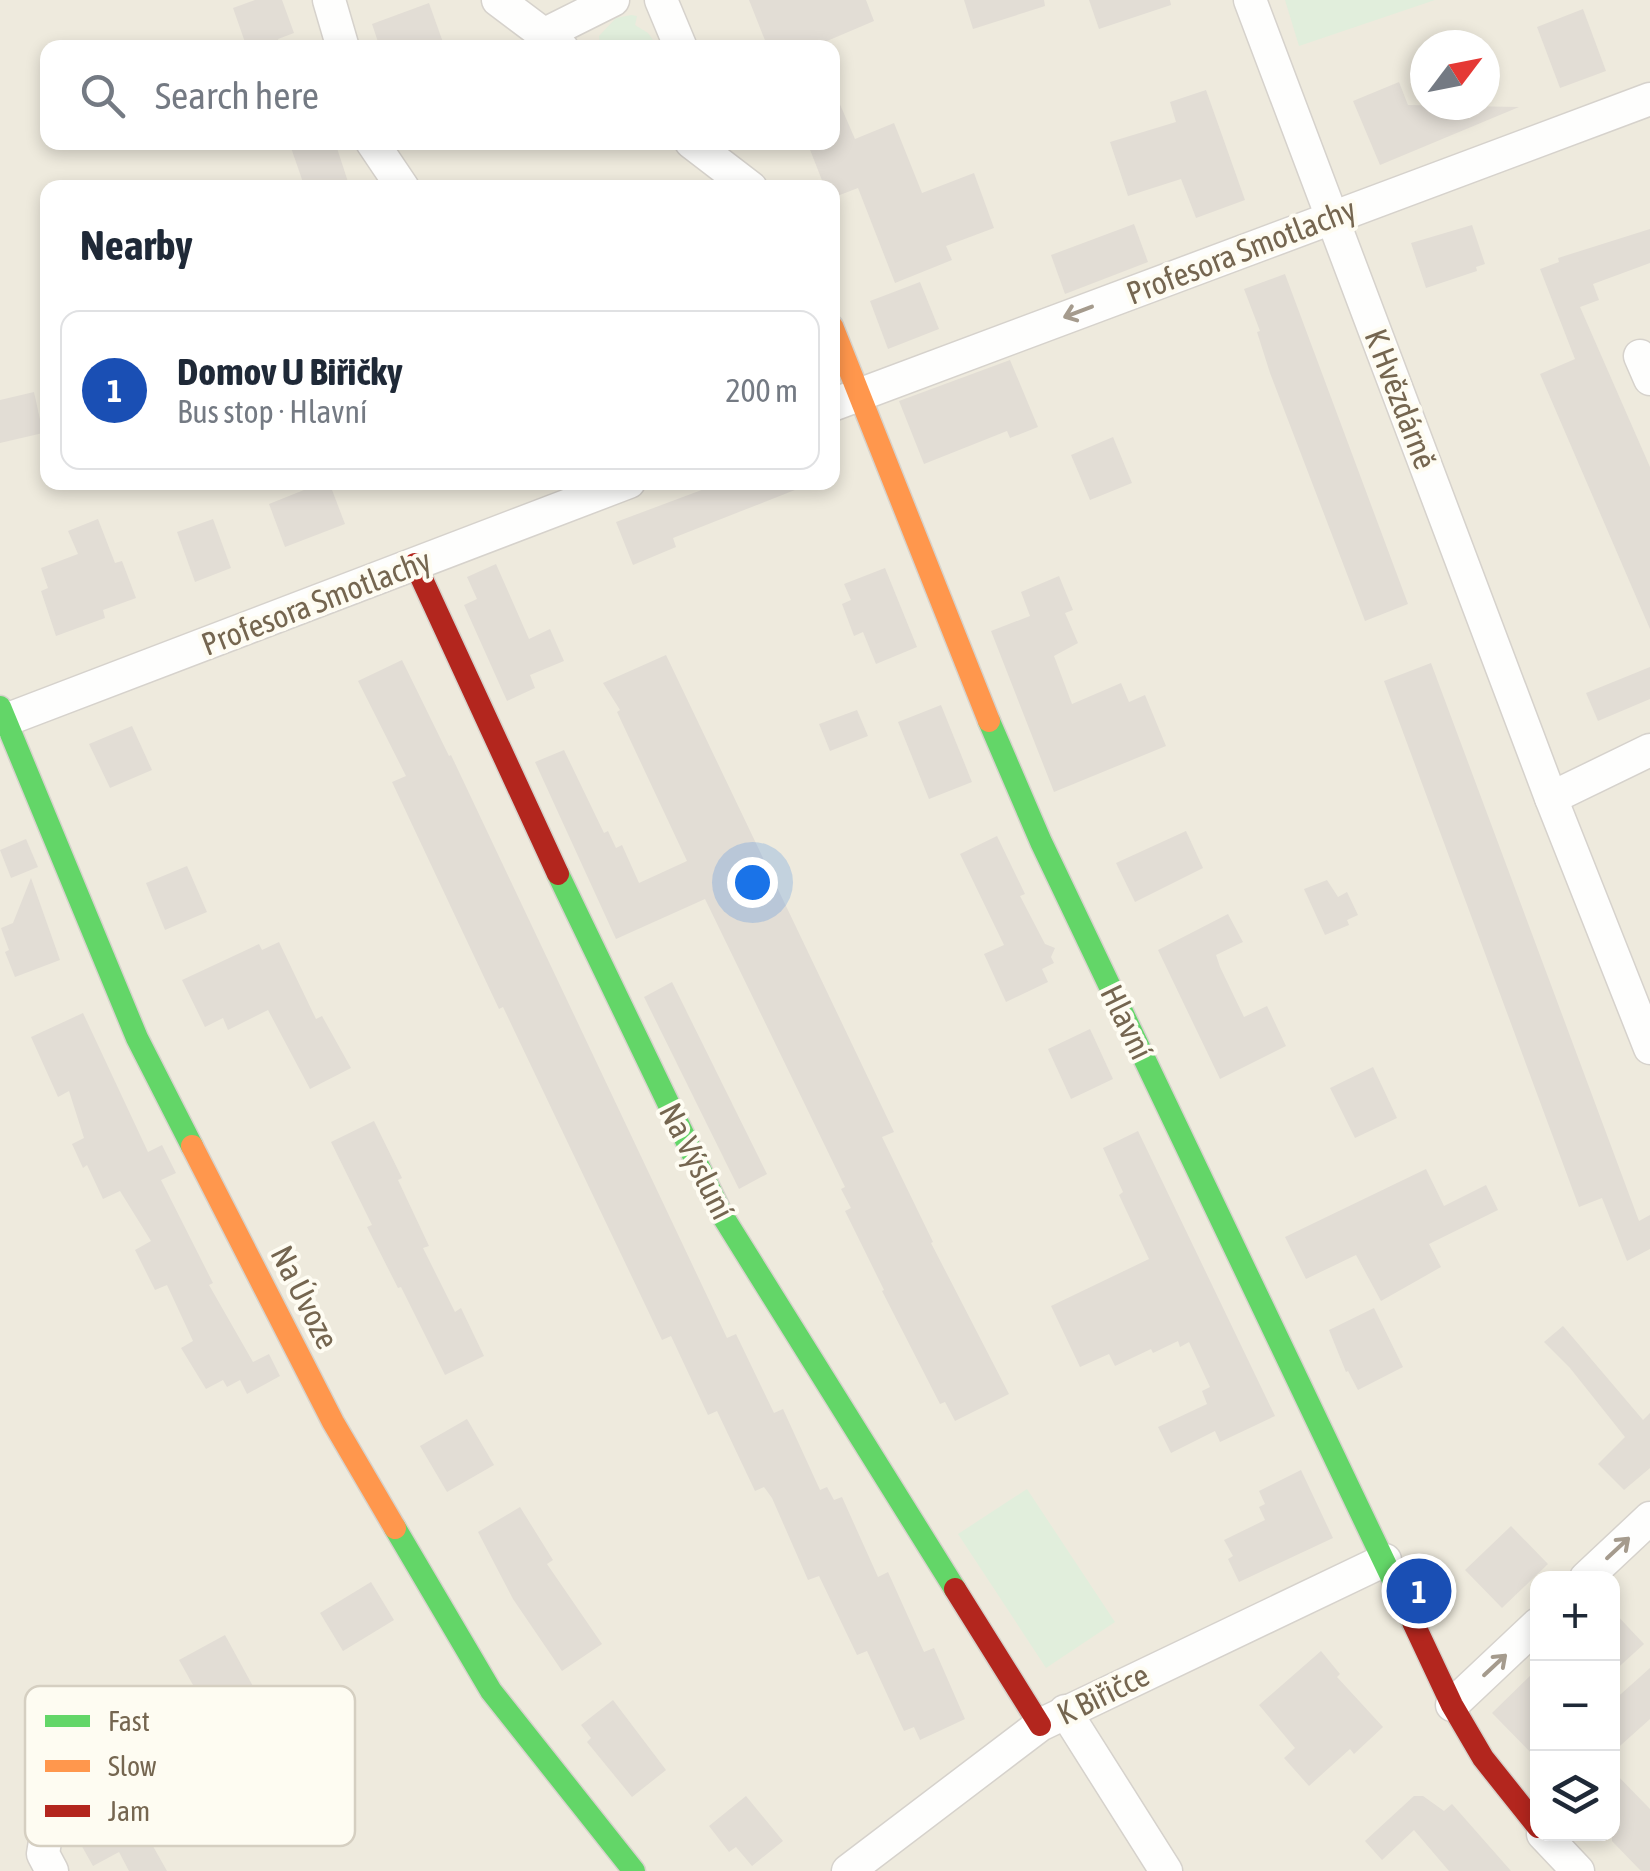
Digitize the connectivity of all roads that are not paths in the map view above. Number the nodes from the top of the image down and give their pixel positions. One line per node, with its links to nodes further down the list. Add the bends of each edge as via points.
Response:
1 (329, 0): 6 (street)
2 (498, 0): 7 (street)
3 (613, 0): 8 (street)
4 (661, 0): 9 (street)
5 (1250, 0): 17 (street, K Hvězdárně)
6 (341, 40)
7 (553, 40)
8 (555, 40)
9 (678, 40)
10 (1650, 99): 17 (street, Profesora Smotlachy)
11 (377, 150): 14 (street)
12 (701, 150): 15 (street)
13 (725, 150): 16 (street)
14 (397, 180)
15 (741, 180)
16 (741, 180)
17 (1333, 216): 19 (street, Profesora Smotlachy, one-way to 19); 24 (street, K Hvězdárně)
18 (840, 368): 19 (street, Hlavní)
19 (846, 399): 27 (street, Hlavní, via 1040,842)
20 (607, 490): 21 (street, Profesora Smotlachy)
21 (415, 564): 22 (street, Profesora Smotlachy); 31 (street, Na Výsluní, via 722,1215)
22 (1, 716): 36 (street, Na Úvoze, via 137,1038 333,1422 491,1690)
23 (1650, 750): 24 (street)
24 (1551, 798): 25 (street, K Hvězdárně)
25 (1650, 1048)
26 (1650, 1518): 28 (street, one-way to 26)
27 (1384, 1560): 30 (street, Hlavní); 31 (street, K Biřičce)
28 (1593, 1571)
29 (1530, 1632): 30 (street, one-way to 29)
30 (1452, 1705): 32 (street, Hlavní)
31 (1052, 1718): 37 (street, K Biřičce); 38 (street, Na Výsluní)
32 (1530, 1817)
33 (1550, 1841): 39 (street)
34 (43, 1846): 35 (street)
35 (52, 1871)
36 (634, 1871)
37 (848, 1871)
38 (1166, 1871)
39 (1578, 1871)

